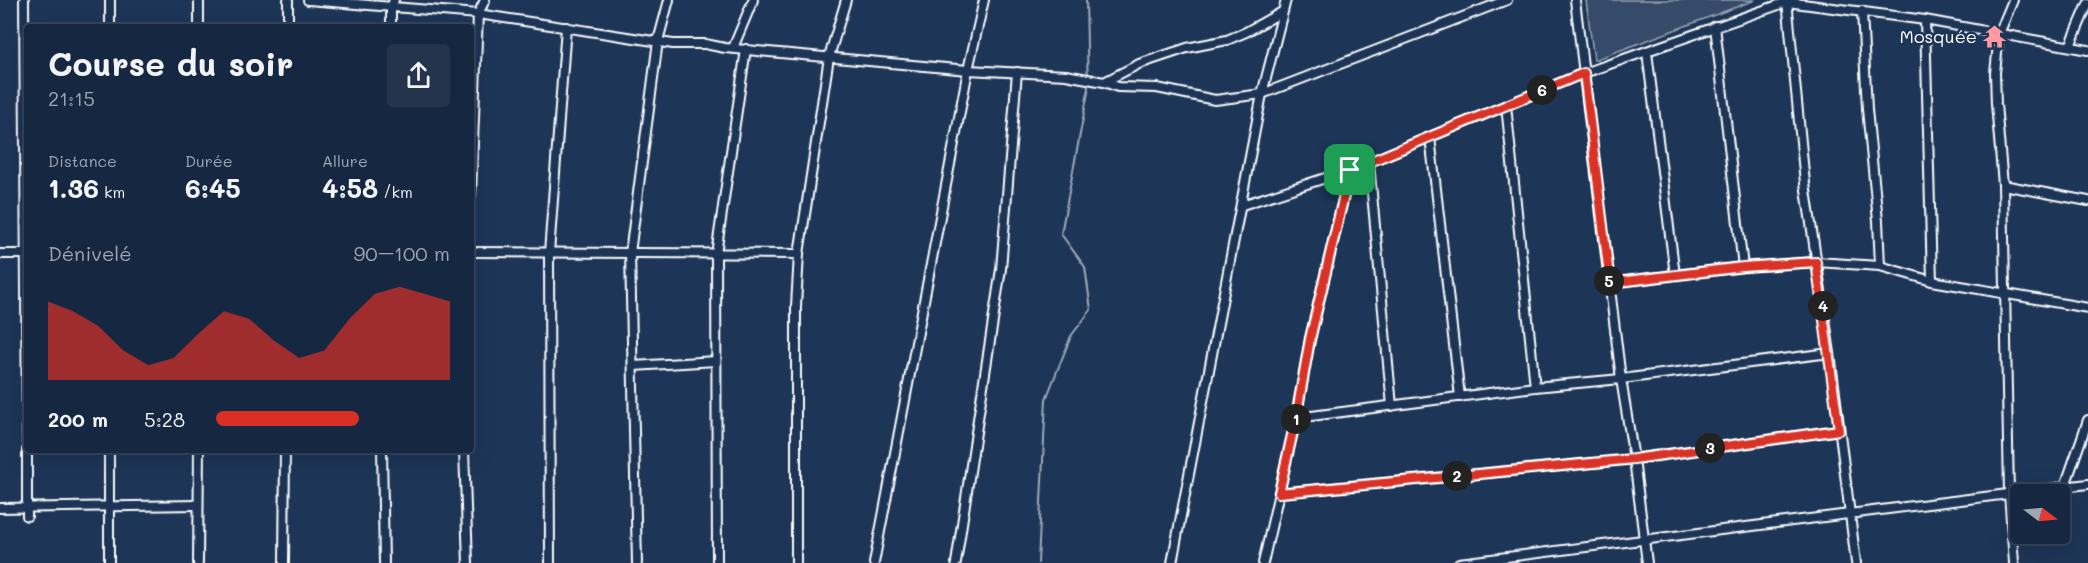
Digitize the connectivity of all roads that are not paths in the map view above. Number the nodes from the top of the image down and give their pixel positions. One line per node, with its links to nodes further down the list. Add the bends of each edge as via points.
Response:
1 (24, 0): 22 (street)
2 (110, 0): 23 (street)
3 (199, 0): 24 (street)
4 (288, 0): 25 (street)
5 (308, 0): 16 (street)
6 (485, 0): 20 (street)
7 (669, 0): 30 (street)
8 (753, 0): 32 (street)
9 (846, 0): 36 (street)
10 (984, 0): 37 (street)
11 (1286, 0): 19 (street)
12 (1507, 0): 41 (street)
13 (1575, 0): 39 (street)
14 (2013, 0): 29 (street)
15 (1787, 1): 18 (street); 27 (street); 57 (street)
16 (392, 4): 20 (street); 26 (street)
17 (2088, 4): 31 (street)
18 (1862, 11): 21 (street); 58 (street)
19 (1282, 12): 40 (street, via 1246,32 1139,64); 41 (street)
20 (478, 14): 28 (street); 43 (street)
21 (1925, 20): 29 (street); 61 (street)
22 (24, 24)
23 (110, 24)
24 (199, 24)
25 (288, 24)
26 (391, 24)
27 (1715, 26): 35 (street); 59 (street)
28 (566, 27): 30 (street); 51 (street)
29 (1999, 34): 31 (street); 47 (street, via 1995,73)
30 (658, 41): 32 (street); 54 (street)
31 (2070, 46): 34 (street)
32 (733, 48): 33 (street)
33 (746, 49): 36 (street); 55 (street)
34 (2088, 50)
35 (1647, 52): 39 (street); 60 (street)
36 (829, 57): 37 (street); 56 (street)
37 (968, 70): 38 (street); 103 (street)
38 (1017, 72): 40 (street); 104 (street, via 1001,269)
39 (1584, 73): 42 (street); 62 (street)
40 (1104, 82): 41 (street, via 1215,100)
41 (1262, 94): 49 (street)
42 (1506, 105): 44 (street); 69 (street)
43 (474, 118)
44 (1430, 137): 45 (street); 70 (street)
45 (1369, 162): 46 (street); 71 (street)
46 (1350, 170): 49 (street); 72 (street, via 1310,339)
47 (2003, 185): 48 (street); 63 (street)
48 (2088, 201)
49 (1242, 205): 105 (street)
50 (474, 252): 51 (street)
51 (549, 253): 54 (street); 99 (street)
52 (0, 254): 53 (street)
53 (24, 254)
54 (630, 254): 55 (street); 67 (street)
55 (716, 254): 56 (street); 66 (street)
56 (798, 254): 102 (street)
57 (1816, 262): 58 (street); 59 (street); 65 (street)
58 (1880, 266): 61 (street)
59 (1743, 267): 60 (street)
60 (1675, 275): 62 (street)
61 (1932, 281): 63 (street)
62 (1610, 283): 68 (street)
63 (2006, 293): 64 (street); 86 (street)
64 (2088, 308)
65 (1830, 353): 68 (street); 74 (street)
66 (716, 361): 67 (street); 101 (street)
67 (633, 366): 100 (street)
68 (1621, 379): 69 (street); 81 (street)
69 (1535, 387): 70 (street)
70 (1460, 396): 71 (street)
71 (1392, 406): 72 (street)
72 (1296, 418): 85 (street)
73 (2088, 420): 83 (street)
74 (1839, 430): 81 (street); 91 (street)
75 (27, 453): 88 (street)
76 (109, 453): 89 (street)
77 (198, 453): 87 (street)
78 (285, 453): 96 (street)
79 (382, 453): 97 (street)
80 (464, 453): 98 (street)
81 (1634, 459): 85 (street); 93 (street)
82 (2088, 483): 84 (street)
83 (2066, 484)
84 (2070, 485)
85 (1279, 493): 106 (street)
86 (2009, 493): 91 (street); 110 (street)
87 (198, 505): 89 (street); 95 (street)
88 (27, 506): 89 (street); 90 (street); 92 (street)
89 (109, 506): 94 (street)
90 (0, 508)
91 (1850, 513): 93 (street); 109 (street)
92 (27, 516)
93 (1643, 540): 107 (street); 108 (street)
94 (109, 563)
95 (198, 563)
96 (284, 563)
97 (384, 563)
98 (468, 563)
99 (550, 563)
100 (637, 563)
101 (717, 563)
102 (796, 563)
103 (874, 563)
104 (956, 563)
105 (1172, 563)
106 (1263, 563)
107 (1459, 563)
108 (1647, 563)
109 (1856, 563)
110 (2014, 563)

